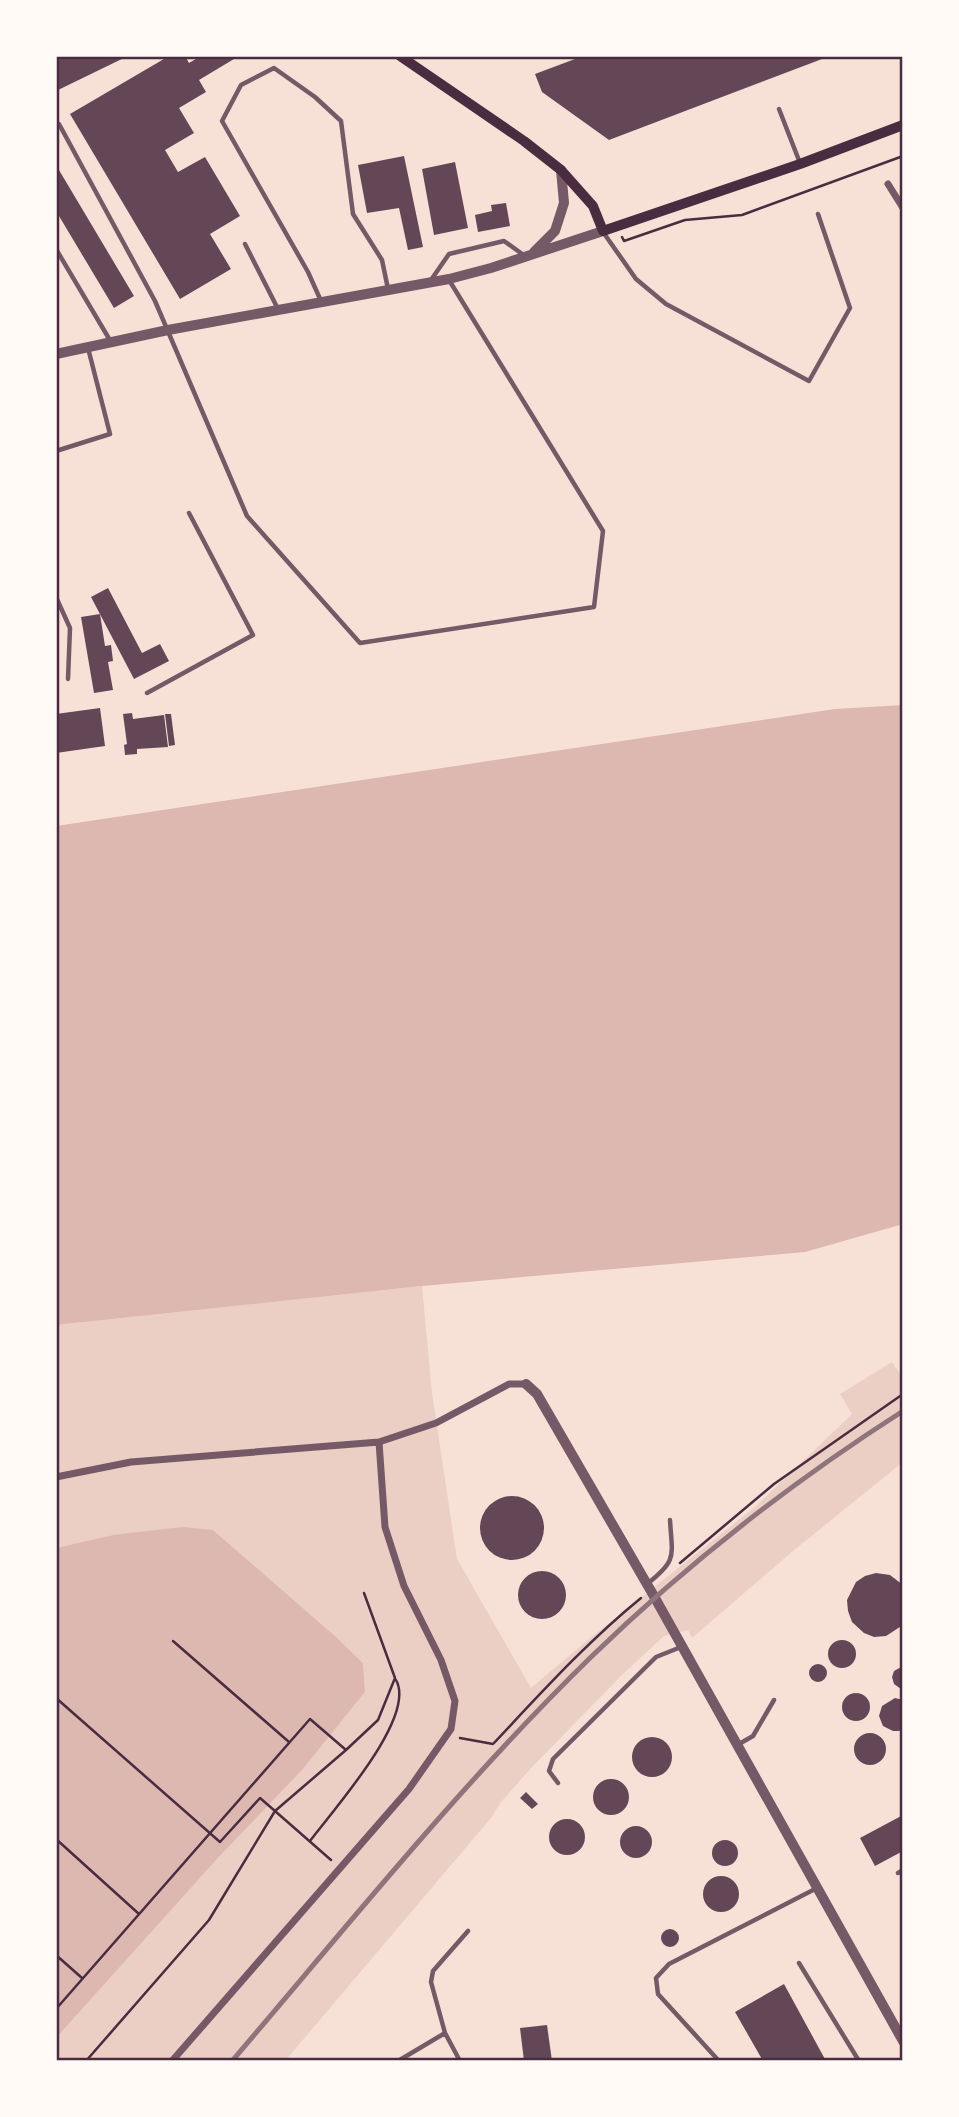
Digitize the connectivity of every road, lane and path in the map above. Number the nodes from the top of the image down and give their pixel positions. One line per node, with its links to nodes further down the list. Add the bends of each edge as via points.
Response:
1 (400, 56): 7 (main road)
2 (779, 109): 6 (lane)
3 (59, 124): 21 (lane)
4 (903, 125): 6 (main road)
5 (903, 156): 11 (path, via 743,215 685,220 624,241)
6 (800, 164): 11 (main road)
7 (561, 170): 12 (main road, via 593,206); 15 (street, via 564,204 555,231)
8 (888, 184): 9 (street)
9 (903, 208)
10 (818, 214): 12 (lane, via 850,309 808,382 666,304 636,279)
11 (618, 226): 12 (main road)
12 (603, 231): 15 (street)
13 (245, 244): 20 (lane)
14 (56, 249): 22 (lane)
15 (529, 255): 16 (street); 17 (lane, via 504,241 449,254)
16 (449, 279): 17 (street); 21 (lane, via 603,531 594,607 360,643 247,516)
17 (429, 283): 18 (street)
18 (388, 290): 19 (street); 19 (lane, via 382,260 354,214 341,121 274,68 241,85 222,121)
19 (322, 302): 20 (street)
20 (279, 310): 21 (street)
21 (168, 330): 22 (street)
22 (111, 343): 23 (street)
23 (88, 347): 24 (street); 25 (lane, via 110,434)
24 (56, 354)
25 (56, 451)
26 (189, 513): 29 (lane, via 253,635)
27 (56, 597): 28 (lane, via 70,628)
28 (68, 679)
29 (147, 693)
30 (526, 1384): 32 (street, via 509,1384 436,1423); 36 (street, via 537,1394)
31 (903, 1394): 35 (path, via 774,1484)
32 (379, 1443): 33 (street, via 131,1462); 43 (street, via 385,1527 404,1586 441,1660 455,1701)
33 (56, 1477)
34 (670, 1520): 36 (lane, via 670,1562)
35 (677, 1565)
36 (648, 1587): 39 (street); 43 (path, via 493,1744)
37 (364, 1593): 40 (path)
38 (173, 1640): 44 (path)
39 (681, 1647): 45 (street); 47 (lane, via 656,1657 553,1759 549,1771)
40 (395, 1678): 46 (path, via 378,1720); 51 (path, via 400,1687 398,1706 388,1735)
41 (56, 1698): 49 (path)
42 (774, 1700): 45 (lane, via 753,1736)
43 (447, 1736): 52 (street, via 409,1789)
44 (290, 1743): 46 (path, via 310,1719); 49 (path)
45 (736, 1746): 53 (street)
46 (346, 1750): 48 (path)
47 (558, 1783)
48 (275, 1811): 49 (path, via 260,1798 220,1842); 51 (path); 62 (path, via 209,1920)
49 (211, 1833): 54 (path)
50 (56, 1839): 54 (path)
51 (310, 1841): 52 (path)
52 (340, 1868): 63 (street)
53 (817, 1888): 61 (street); 66 (lane, via 669,1964 656,1978 658,1993)
54 (139, 1914): 58 (path)
55 (468, 1931): 60 (lane, via 433,1971 431,1982)
56 (56, 1955): 58 (path)
57 (799, 1963): 67 (lane)
58 (83, 1979): 59 (path)
59 (56, 2009)
60 (445, 2033): 64 (lane); 65 (lane)
61 (903, 2041)
62 (86, 2061)
63 (172, 2061)
64 (398, 2061)
65 (460, 2061)
66 (719, 2061)
67 (859, 2061)

